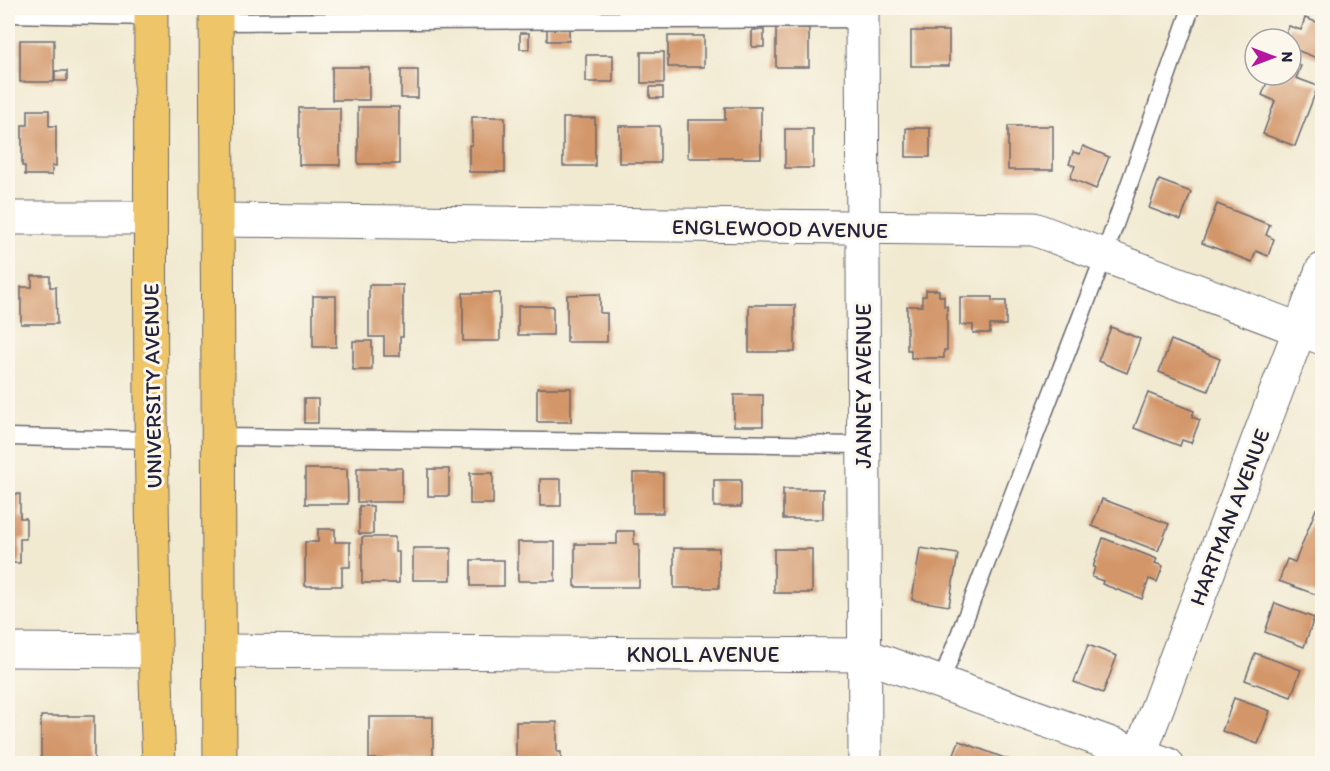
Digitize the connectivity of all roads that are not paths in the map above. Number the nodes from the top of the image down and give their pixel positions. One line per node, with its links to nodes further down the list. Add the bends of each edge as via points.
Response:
1 (1191, 8): 10 (lane)
2 (151, 12): 4 (lane); 7 (main road, UNIVERSITY AVENUE)
3 (862, 13): 5 (lane); 9 (street, JANNEY AVENUE)
4 (8, 14)
5 (216, 15): 8 (main road)
6 (8, 218): 7 (street)
7 (150, 218): 15 (main road, UNIVERSITY AVENUE)
8 (218, 220): 9 (street, ENGLEWOOD AVENUE); 14 (main road)
9 (862, 229): 10 (street, ENGLEWOOD AVENUE, via 1034,230); 16 (street, JANNEY AVENUE)
10 (1104, 256): 12 (street, ENGLEWOOD AVENUE); 21 (lane)
11 (1323, 270): 12 (street, HARTMAN AVENUE)
12 (1311, 333): 22 (street, HARTMAN AVENUE)
13 (8, 437): 15 (lane)
14 (218, 437): 16 (lane); 19 (main road)
15 (152, 440): 18 (main road, UNIVERSITY AVENUE)
16 (864, 445): 20 (street, JANNEY AVENUE)
17 (8, 650): 18 (street)
18 (154, 651): 23 (main road, UNIVERSITY AVENUE)
19 (220, 651): 20 (street, KNOLL AVENUE); 24 (main road)
20 (864, 655): 21 (street, KNOLL AVENUE); 25 (street, JANNEY AVENUE)
21 (941, 682): 22 (street, KNOLL AVENUE)
22 (1148, 760)
23 (159, 764)
24 (220, 764)
25 (865, 764)

